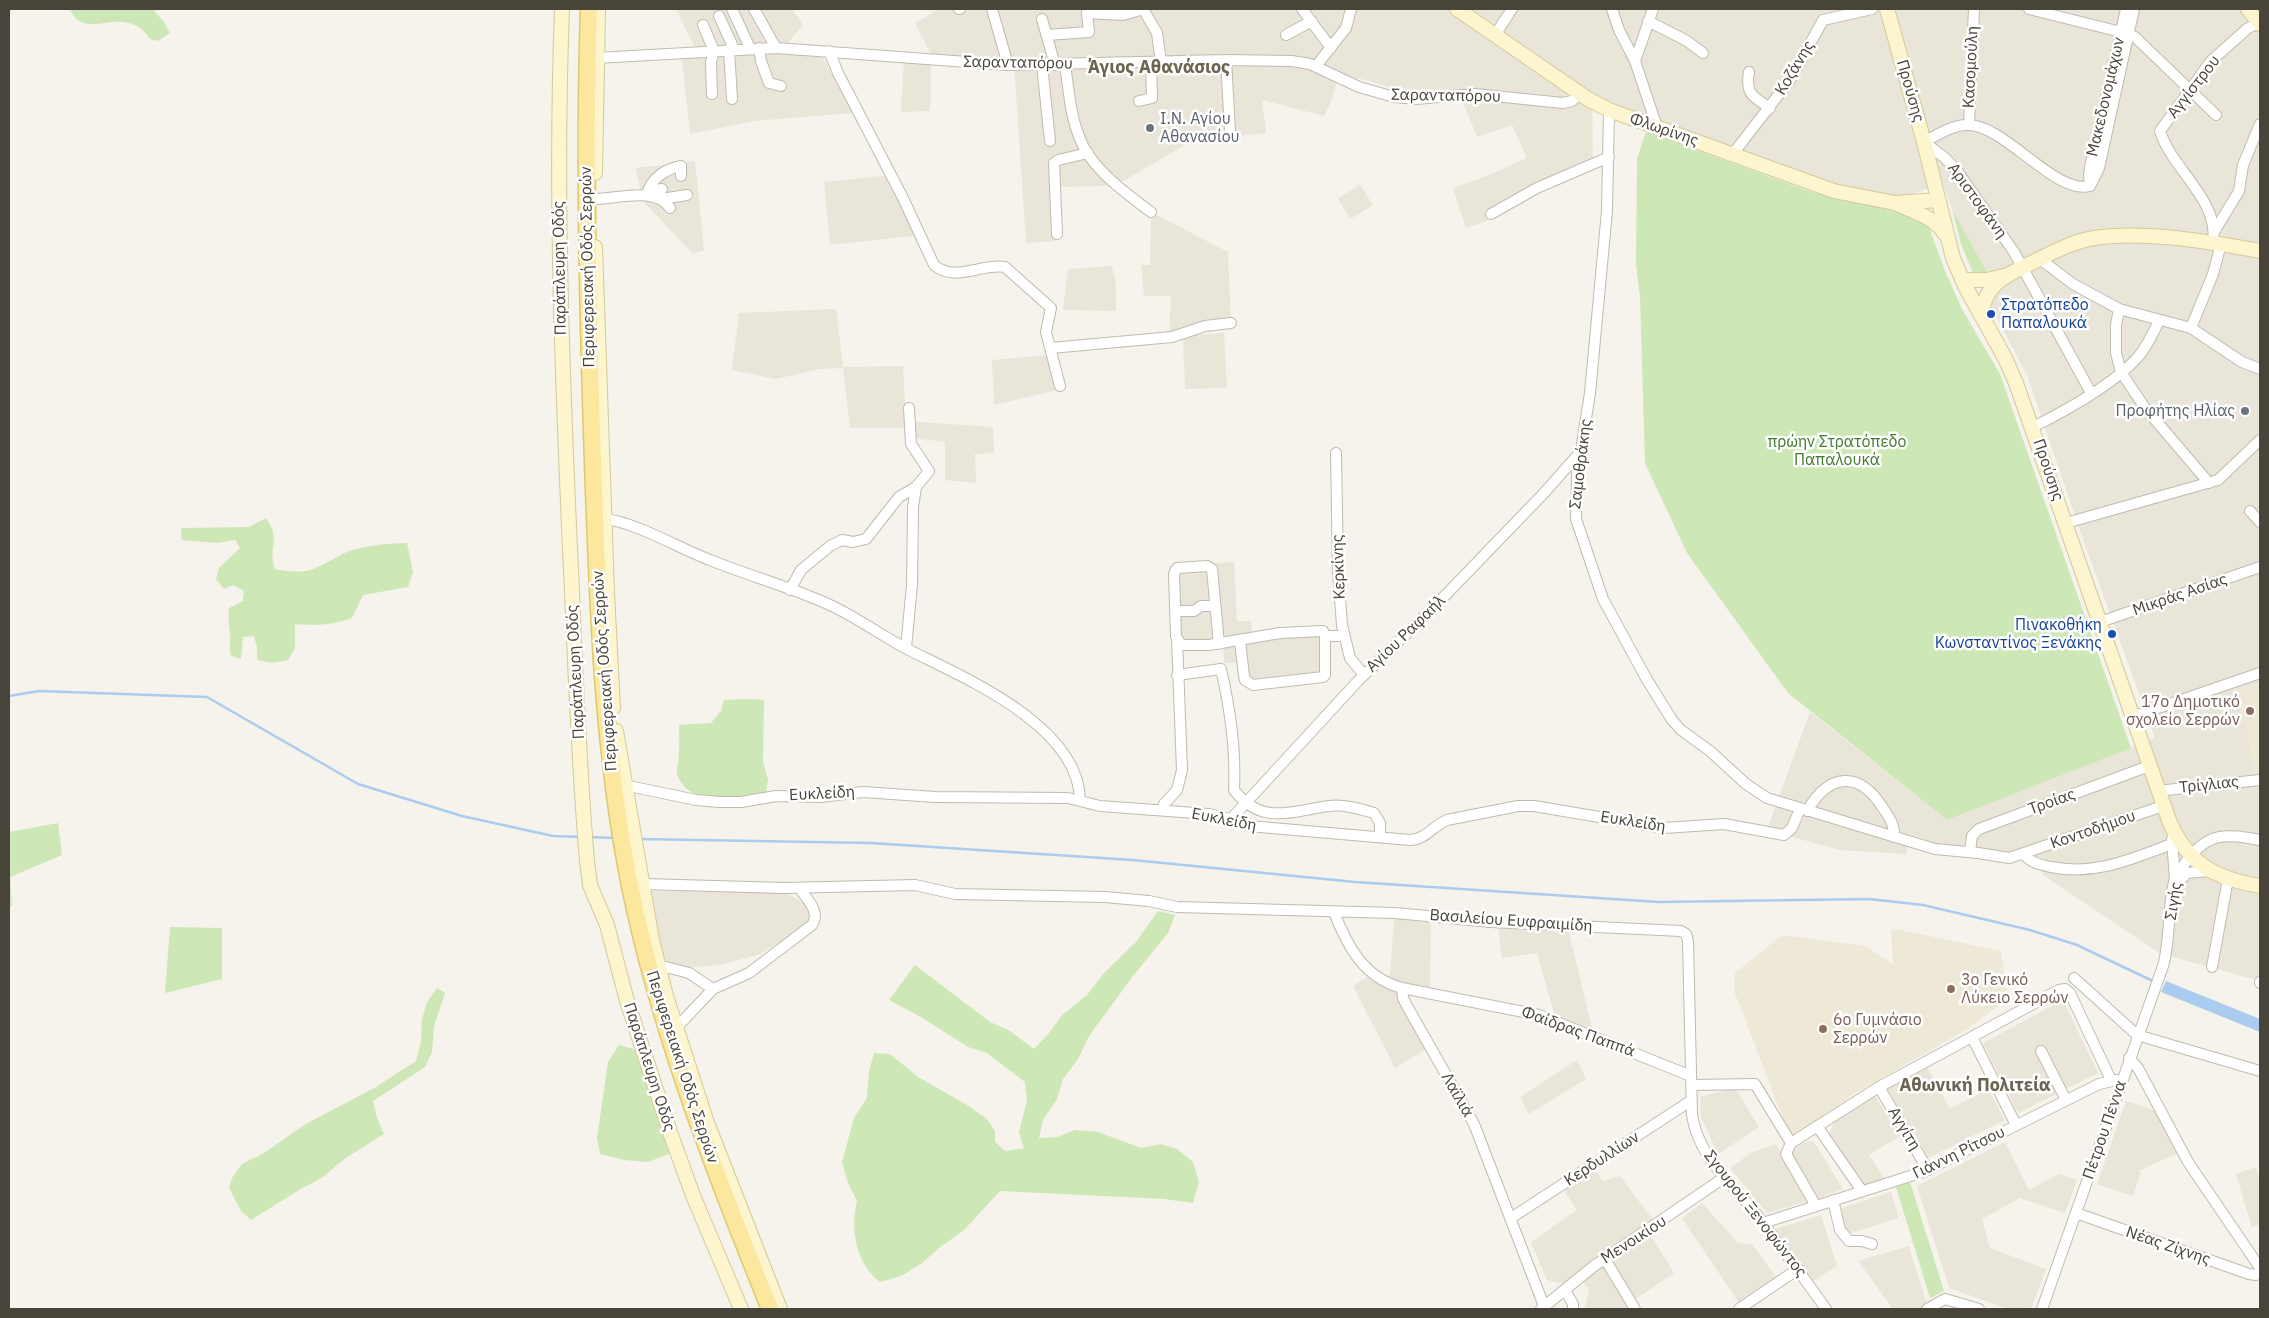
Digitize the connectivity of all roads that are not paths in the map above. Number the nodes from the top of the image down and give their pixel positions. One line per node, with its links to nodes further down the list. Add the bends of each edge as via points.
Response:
1 (562, 9): 184 (street, Παράπλευρη Οδός, via 560,293 572,618 590,886 607,925 627,1001 671,1135)
2 (589, 9): 139 (main road, Περιφερειακή Οδός Σερρών, via 586,150 589,321 600,632 616,805)
3 (598, 9): 37 (street)
4 (754, 9): 31 (street)
5 (988, 9): 42 (street)
6 (1302, 9): 23 (street)
7 (1351, 9): 32 (street, via 1346,28)
8 (1457, 9): 29 (street, Φλωρίνης)
9 (1512, 9): 29 (street)
10 (1612, 9): 39 (street)
11 (1653, 9): 22 (street)
12 (1872, 9): 54 (street, Κοζάνης, via 1824,19 1800,64)
13 (1887, 9): 62 (street, Προύσης)
14 (1974, 9): 58 (street, Κασομούλη)
15 (2029, 9): 26 (street)
16 (2126, 9): 26 (street, Μακεδονομάχων)
17 (2134, 9): 26 (street)
18 (2248, 9): 24 (street)
19 (732, 10): 30 (street)
20 (718, 16): 33 (street)
21 (1042, 19): 27 (street)
22 (1648, 21): 36 (street); 39 (street)
23 (1312, 22): 28 (street); 32 (street)
24 (2260, 24): 49 (street, Αγγίστρου, via 2248,28 2213,59)
25 (703, 25): 34 (street)
26 (2125, 33): 49 (street, via 2141,42); 58 (street, via 2098,168 2090,186 2080,188 2066,183 1990,132)
27 (1047, 35): 41 (street, via 1089,32 1087,13 1123,15 1143,9 1157,32); 44 (street)
28 (1286, 35)
29 (1495, 35): 50 (street, Φλωρίνης)
30 (755, 48): 31 (street, Σαρανταπόρου); 33 (street, Σαρανταπόρου); 48 (street, via 769,83)
31 (776, 48): 35 (street, Σαρανταπόρου)
32 (1331, 48): 45 (street)
33 (732, 49): 34 (street, Σαρανταπόρου); 40 (street)
34 (714, 51): 37 (street, Σαρανταπόρου); 46 (street)
35 (829, 51): 42 (street, Σαρανταπόρου); 88 (street, via 919,229 931,262 950,273 994,266 1008,268 1050,308 1046,328)
36 (1703, 53)
37 (596, 58): 70 (street)
38 (1226, 60): 41 (street, Σαρανταπόρου); 45 (street, Σαρανταπόρου, via 1292,61); 60 (street)
39 (1634, 61): 59 (street)
40 (729, 62): 46 (street); 52 (street)
41 (1156, 62): 44 (street, Σαρανταπόρου); 53 (street, via 1152,98)
42 (1008, 65): 43 (street, Σαρανταπόρου)
43 (1042, 65): 44 (street, Σαρανταπόρου); 61 (street)
44 (1060, 65): 63 (street, via 1074,122)
45 (1316, 66): 50 (street, Σαρανταπόρου, via 1358,87 1401,98 1475,94 1563,103 1572,101)
46 (711, 72): 51 (street)
47 (1749, 72): 54 (street, via 1749,91)
48 (781, 86)
49 (2190, 90): 56 (street); 78 (street, Αγγίστρου, via 2160,131 2207,208)
50 (1580, 93): 55 (street, Φλωρίνης)
51 (712, 94)
52 (732, 99)
53 (1139, 102)
54 (1770, 108): 64 (street, Κοζάνης)
55 (1608, 110): 59 (street, Φλωρίνης); 65 (street, Σαμοθράκης)
56 (2216, 115)
57 (2260, 124): 78 (street, via 2243,165 2239,191)
58 (1969, 125): 62 (street, via 1950,129)
59 (1657, 127): 64 (street, Φλωρίνης)
60 (1230, 130)
61 (1050, 141)
62 (1924, 142): 71 (street, Προύσης); 81 (street, Αριστοφάνη, via 1958,172)
63 (1088, 153): 74 (street, via 1114,184); 76 (street, via 1054,163)
64 (1732, 155): 72 (street, Φλωρίνης, via 1825,189)
65 (1609, 158): 75 (street, via 1537,188); 96 (street, Σαμοθράκης, via 1593,364)
66 (681, 176): 67 (street, via 681,166 662,172)
67 (647, 193): 68 (street); 70 (street)
68 (662, 194): 69 (street); 73 (street)
69 (687, 196)
70 (595, 199): 103 (street)
71 (1938, 200): 72 (street, Φλωρίνης); 77 (street, Προύσης)
72 (1894, 203): 77 (street, Φλωρίνης, via 1928,218)
73 (670, 208)
74 (1151, 212)
75 (1491, 214)
76 (1057, 234)
77 (1947, 237): 82 (street, Προύσης)
78 (2216, 240): 79 (street); 80 (street, via 2102,237 2072,244); 87 (street, via 2212,274)
79 (2260, 251)
80 (2040, 259): 81 (street); 83 (street, via 2073,284)
81 (2017, 270): 82 (street, via 1988,280); 84 (street, via 1997,282 1987,293); 92 (street, Αριστοφάνη)
82 (1962, 280): 84 (street, Προύσης)
83 (2119, 308): 85 (street); 90 (street, via 2116,353)
84 (1980, 315): 94 (street, Προύσης, via 2008,364)
85 (2159, 321): 87 (street); 90 (street, via 2139,356)
86 (1231, 323): 88 (street, via 1205,326 1172,337)
87 (2191, 328): 89 (street, via 2242,362)
88 (1051, 348): 91 (street)
89 (2260, 369)
90 (2121, 372): 92 (street); 100 (street, via 2145,408)
91 (1060, 386)
92 (2091, 393): 94 (street)
93 (909, 408): 101 (street, via 911,444 929,471)
94 (2033, 427): 105 (street, Προύσης)
95 (2260, 440): 100 (street, via 2227,473)
96 (1582, 450): 98 (street, Αγίου Ραφαήλ); 99 (street, Σαμοθράκης)
97 (1336, 453): 112 (street, Κερκίνης, via 1338,572)
98 (1563, 470): 99 (street); 119 (street, Αγίου Ραφαήλ, via 1437,604)
99 (1577, 476): 129 (street, Σαμοθράκης, via 1576,519 1600,591 1672,720 1756,792)
100 (2209, 483): 105 (street)
101 (916, 488): 107 (street, via 899,497 866,539 842,540 825,550 799,573); 116 (street)
102 (2250, 511): 104 (street)
103 (604, 519): 107 (street, via 629,524 682,549); 123 (street, via 613,709)
104 (2260, 522)
105 (2066, 523): 110 (street, Προύσης)
106 (2260, 567): 110 (street, Μικράς Ασίας)
107 (790, 590): 116 (street, via 844,612)
108 (1215, 606): 109 (street); 109 (street, via 1211,568 1180,567 1174,574); 115 (street)
109 (1175, 611): 113 (street)
110 (2100, 622): 120 (street, Προύσης)
111 (1326, 636): 112 (street); 114 (street, via 1323,631 1285,632); 114 (street, via 1323,677 1253,685 1245,680)
112 (1344, 636): 119 (street, Κερκίνης, via 1350,658)
113 (1177, 639): 115 (street, via 1183,646); 118 (street)
114 (1240, 641): 115 (street)
115 (1219, 644)
116 (906, 648): 125 (street, via 990,692 1040,729 1068,758 1076,776)
117 (2260, 673): 120 (street)
118 (1177, 675): 126 (street, via 1221,669 1229,702 1234,790); 128 (street, via 1182,770 1177,790)
119 (1364, 675): 126 (street, Αγίου Ραφαήλ)
120 (2132, 717): 121 (street, Προύσης)
121 (2149, 766): 124 (street, Προύσης); 136 (street, Τροίας, via 1979,829 1972,836)
122 (2260, 780): 124 (street, Τρίγλιας)
123 (624, 785): 125 (street, Ευκλείδη, via 720,802 863,792 935,798 1059,797); 139 (street, via 633,828)
124 (2157, 791): 127 (street, Προύσης)
125 (1080, 800): 128 (street, Ευκλείδη, via 1100,806)
126 (1248, 803): 130 (street, Αγίου Ραφαήλ); 132 (street, via 1262,813 1284,814 1331,806 1358,808 1374,813 1380,823)
127 (2163, 806): 131 (street, Προύσης); 137 (street, Κοντοδήμου)
128 (1162, 810): 130 (street, Ευκλείδη)
129 (1804, 810): 132 (street, Ευκλείδη, via 1784,836 1724,824 1664,828 1523,806 1447,820 1418,840); 133 (street); 133 (street, via 1833,782 1860,783 1882,806 1893,826)
130 (1232, 819): 132 (street, Ευκλείδη, via 1249,826)
131 (2170, 823): 135 (street); 138 (street, Προύσης)
132 (1380, 837)
133 (1894, 837): 136 (street, via 1935,849)
134 (2260, 840): 138 (street, Σιγής, via 2216,836)
135 (2172, 844): 137 (street, via 2105,867 2084,870 2043,865); 142 (street)
136 (1970, 852): 137 (street, via 2005,858)
137 (2024, 854)
138 (2190, 856): 140 (street, Προύσης); 142 (street, Σιγής)
139 (632, 860): 143 (street); 185 (main road, Περιφερειακή Οδός Σερρών, via 649,968 679,1070)
140 (2209, 871): 141 (street, Προύσης); 146 (street, via 2187,873)
141 (2228, 879): 144 (street, Προύσης); 151 (street)
142 (2174, 881): 146 (street, Σιγής)
143 (644, 884): 145 (street, Βασιλείου Ευφραιμίδη); 150 (street)
144 (2260, 886)
145 (799, 888): 147 (street, Βασιλείου Ευφραιμίδη, via 907,885 955,894 1106,898 1177,907); 154 (street, via 815,912 812,925 749,973)
146 (2173, 893): 149 (street, Σιγής)
147 (1334, 912): 148 (street, Βασιλείου Ευφραιμίδη, via 1681,931); 153 (street, via 1367,970)
148 (1687, 935): 162 (street, Σγουρού Ξενοφώντος)
149 (2167, 951): 156 (street, Πέτρου Πέννα)
150 (658, 965): 154 (street, via 689,973); 155 (street)
151 (2212, 967)
152 (2074, 978): 156 (street)
153 (1402, 988): 162 (street, Φαίδρας Παππά, via 1539,1015); 175 (street, Λαϊλιά, via 1407,1006 1474,1124)
154 (713, 989): 155 (street)
155 (676, 1028): 186 (street, via 706,1120)
156 (2137, 1035): 159 (street, Πέτρου Πέννα); 160 (street)
157 (1972, 1037): 161 (street, via 2059,990 2068,991); 163 (street); 166 (street)
158 (2041, 1051): 165 (street)
159 (2129, 1058): 161 (street, Πέτρου Πέννα); 179 (street, via 2138,1068 2196,1175)
160 (2260, 1071)
161 (2116, 1080): 165 (street, Γιάννη Ρίτσου); 174 (street, Πέτρου Πέννα)
162 (1692, 1081): 164 (street, Σγουρού Ξενοφώντος); 168 (street, via 1755,1084)
163 (1879, 1087): 167 (street); 169 (street, Αγγίτη)
164 (1692, 1100): 170 (street, Σγουρού Ξενοφώντος, via 1699,1139); 175 (street, Κερδυλλίων)
165 (2066, 1100): 166 (street, Γιάννη Ρίτσου)
166 (2016, 1125): 169 (street, Γιάννη Ρίτσου)
167 (1816, 1126): 168 (street); 171 (street)
168 (1791, 1143): 173 (street, via 1786,1154)
169 (1928, 1170): 171 (street, Γιάννη Ρίτσου)
170 (1725, 1177): 176 (street, Σγουρού Ξενοφώντος); 178 (street, Μενοικίου)
171 (1862, 1191): 172 (street, Γιάννη Ρίτσου)
172 (1833, 1200): 173 (street, Γιάννη Ρίτσου); 177 (street, via 1844,1237 1849,1241)
173 (1816, 1206): 176 (street, Γιάννη Ρίτσου)
174 (2076, 1214): 181 (street, Νέας Ζίχνης, via 2249,1274); 193 (street, Πέτρου Πέννα)
175 (1511, 1218): 183 (street, Λαϊλιά)
176 (1763, 1223): 180 (street, Σγουρού Ξενοφώντος)
177 (1872, 1244)
178 (1605, 1259): 182 (street, Μενοικίου); 188 (street)
179 (2260, 1268)
180 (1798, 1269): 189 (street); 190 (street, Σγουρού Ξενοφώντος)
181 (2260, 1273)
182 (1565, 1290): 183 (street, Μενοικίου); 187 (street)
183 (1542, 1308)
184 (741, 1309)
185 (770, 1309)
186 (780, 1309)
187 (1572, 1309)
188 (1635, 1309)
189 (1738, 1309)
190 (1826, 1309)
191 (1927, 1309): 192 (street, via 1945,1299)
192 (1979, 1309)
193 (2042, 1309)

